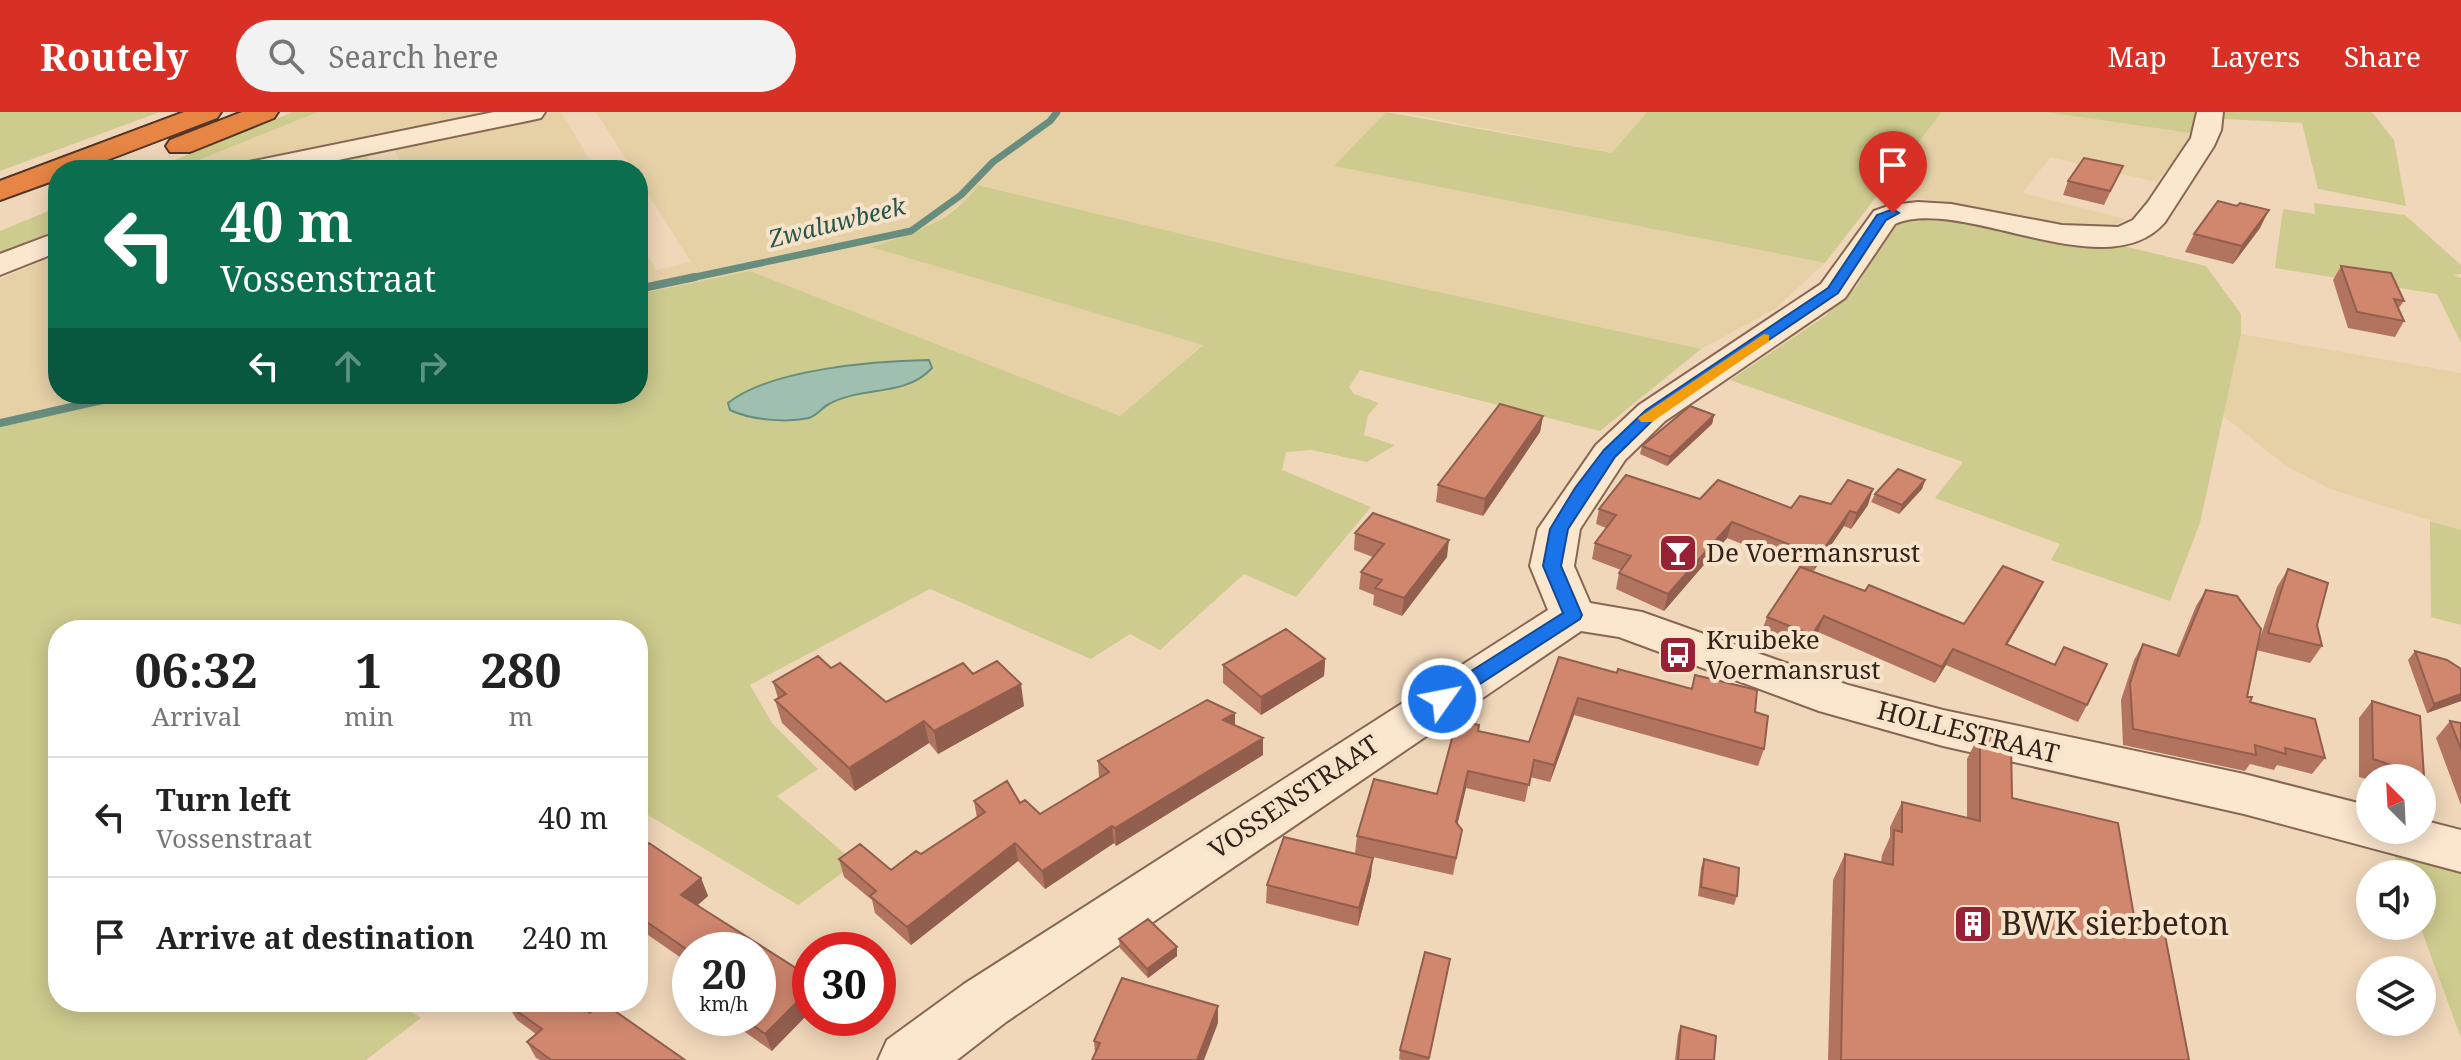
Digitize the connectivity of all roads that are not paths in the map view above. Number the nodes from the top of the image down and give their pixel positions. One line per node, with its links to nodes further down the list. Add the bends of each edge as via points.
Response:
1 (208, 112): 5 (highway)
2 (265, 112): 6 (highway)
3 (532, 112): 7 (street)
4 (2210, 112): 14 (street, via 2209,129 2198,149 2143,227 2127,236 2095,238 1941,211 1882,218 1833,291 1652,413 1610,453 1559,529 1552,566)
5 (82, 160)
6 (143, 160)
7 (298, 160)
8 (48, 173): 9 (highway)
9 (0, 191)
10 (48, 198): 11 (highway)
11 (0, 216)
12 (48, 245): 13 (street)
13 (0, 265)
14 (1573, 615): 15 (street, HOLLESTRAAT, via 1626,623 1836,699 1943,728); 18 (street, VOSSENSTRAAT, via 997,995)
15 (2356, 823)
16 (2435, 844): 17 (street)
17 (2461, 851)
18 (909, 1060)

